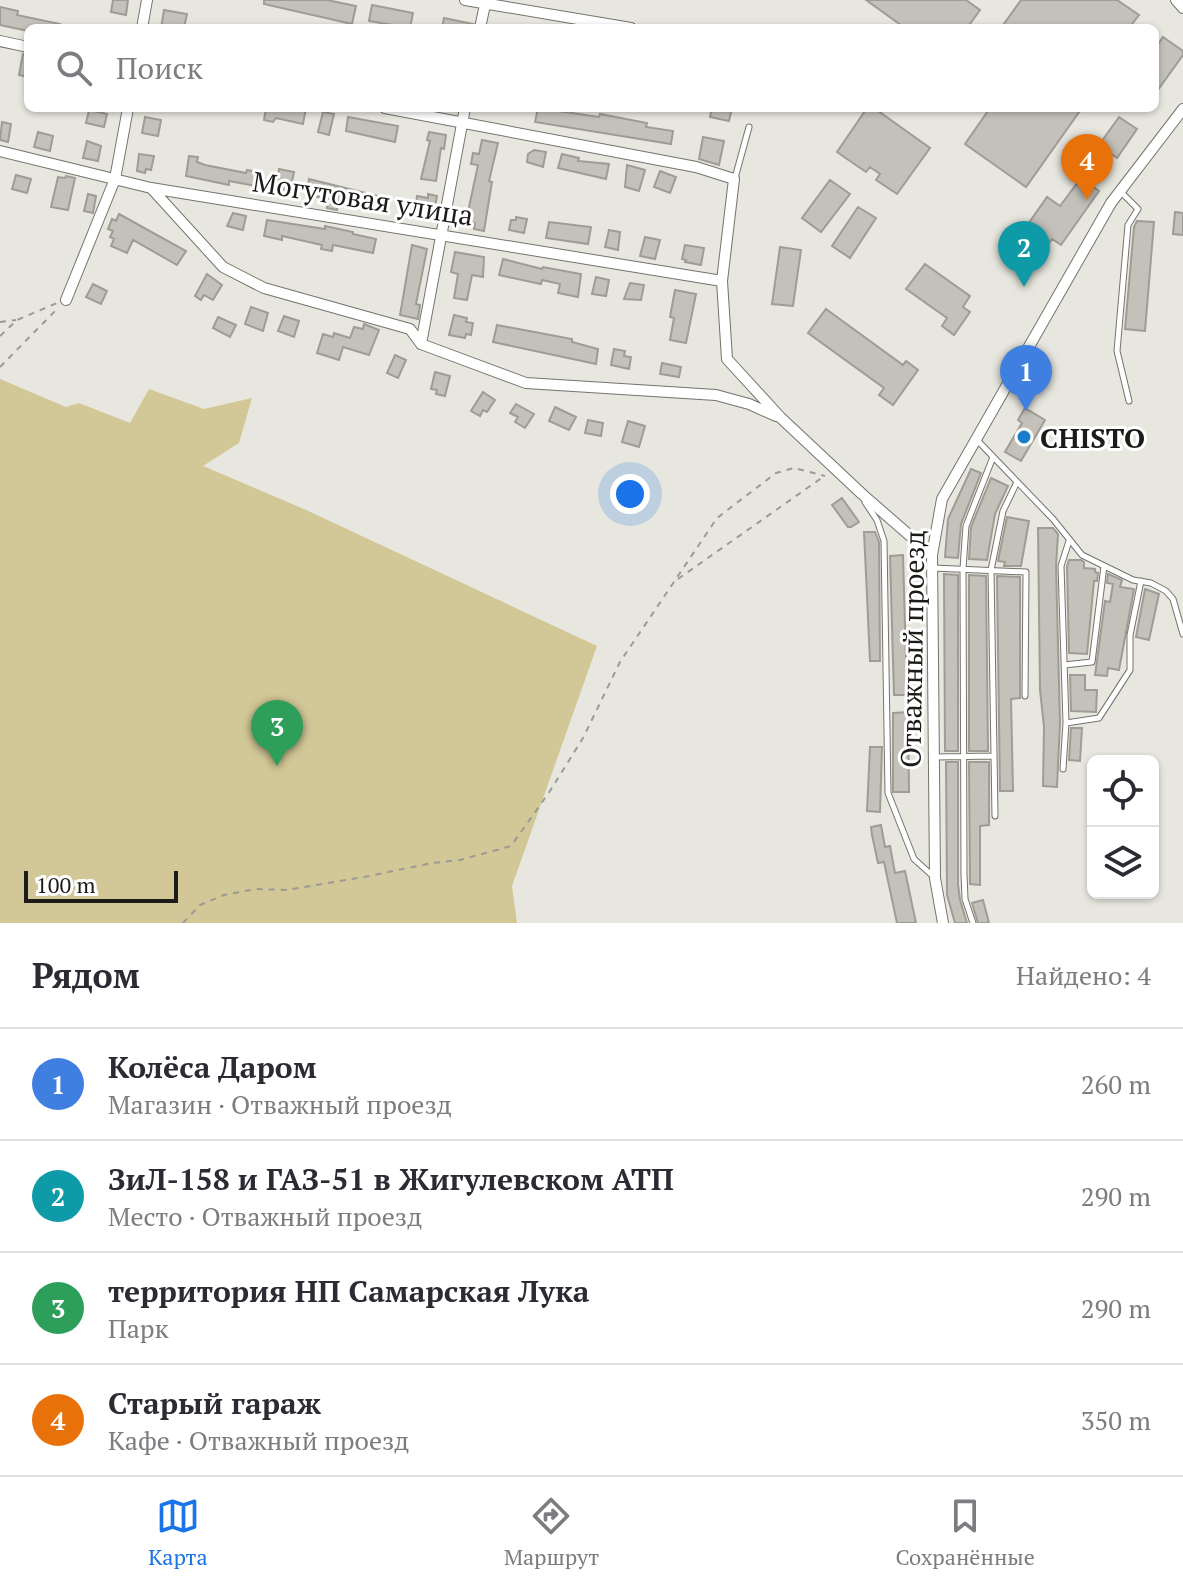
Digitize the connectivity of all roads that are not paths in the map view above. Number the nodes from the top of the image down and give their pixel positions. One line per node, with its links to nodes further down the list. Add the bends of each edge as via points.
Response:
1 (147, 0): 6 (street)
2 (465, 0): 4 (street)
3 (1176, 0): 5 (street)
4 (485, 2): 7 (street); 8 (street)
5 (1183, 8)
6 (143, 24)
7 (481, 24)
8 (609, 24)
9 (0, 41): 10 (street)
10 (24, 46)
11 (1183, 109): 21 (street, Отважный проезд)
12 (127, 112): 18 (street)
13 (409, 112): 15 (street)
14 (464, 112): 15 (street)
15 (463, 121): 19 (street); 22 (street)
16 (749, 127): 19 (lane)
17 (0, 151): 18 (street, Могутовая улица)
18 (115, 179): 20 (street, Могутовая улица); 24 (street)
19 (734, 179): 23 (street)
20 (151, 188): 22 (street, Могутовая улица); 25 (street, via 223,267 264,288 410,329)
21 (1120, 191): 26 (lane, via 1138,209 1128,225 1117,351); 28 (street, Отважный проезд)
22 (443, 235): 23 (street, Могутовая улица); 25 (street)
23 (722, 281): 27 (street, via 727,359)
24 (66, 300)
25 (421, 344): 27 (street, via 526,383 716,395)
26 (1129, 401)
27 (781, 418): 31 (street)
28 (975, 438): 29 (lane); 33 (street, Отважный проезд, via 942,499)
29 (993, 457): 30 (lane); 36 (lane, via 966,526)
30 (1017, 482): 32 (lane); 37 (lane, via 1003,511)
31 (862, 494): 33 (street); 48 (lane, via 884,541 888,793 914,859)
32 (1069, 540): 34 (lane, via 1082,555); 40 (lane, via 1061,566)
33 (932, 555): 35 (street, Отважный проезд)
34 (1104, 566): 38 (lane); 40 (lane, via 1092,662)
35 (932, 568): 36 (lane); 45 (street, Отважный проезд)
36 (963, 569): 37 (lane); 43 (lane)
37 (991, 570): 41 (lane, via 1026,572); 44 (lane)
38 (1141, 581): 39 (lane, via 1173,599); 42 (lane, via 1130,635 1130,670 1099,718)
39 (1183, 634)
40 (1064, 665): 42 (lane)
41 (1025, 696)
42 (1066, 723): 46 (lane)
43 (964, 756): 44 (lane); 45 (lane); 50 (lane, via 965,899)
44 (994, 756): 47 (lane)
45 (934, 757): 48 (street, Отважный проезд)
46 (1063, 769)
47 (995, 816)
48 (935, 878): 49 (street, Отважный проезд)
49 (943, 923)
50 (973, 923)

